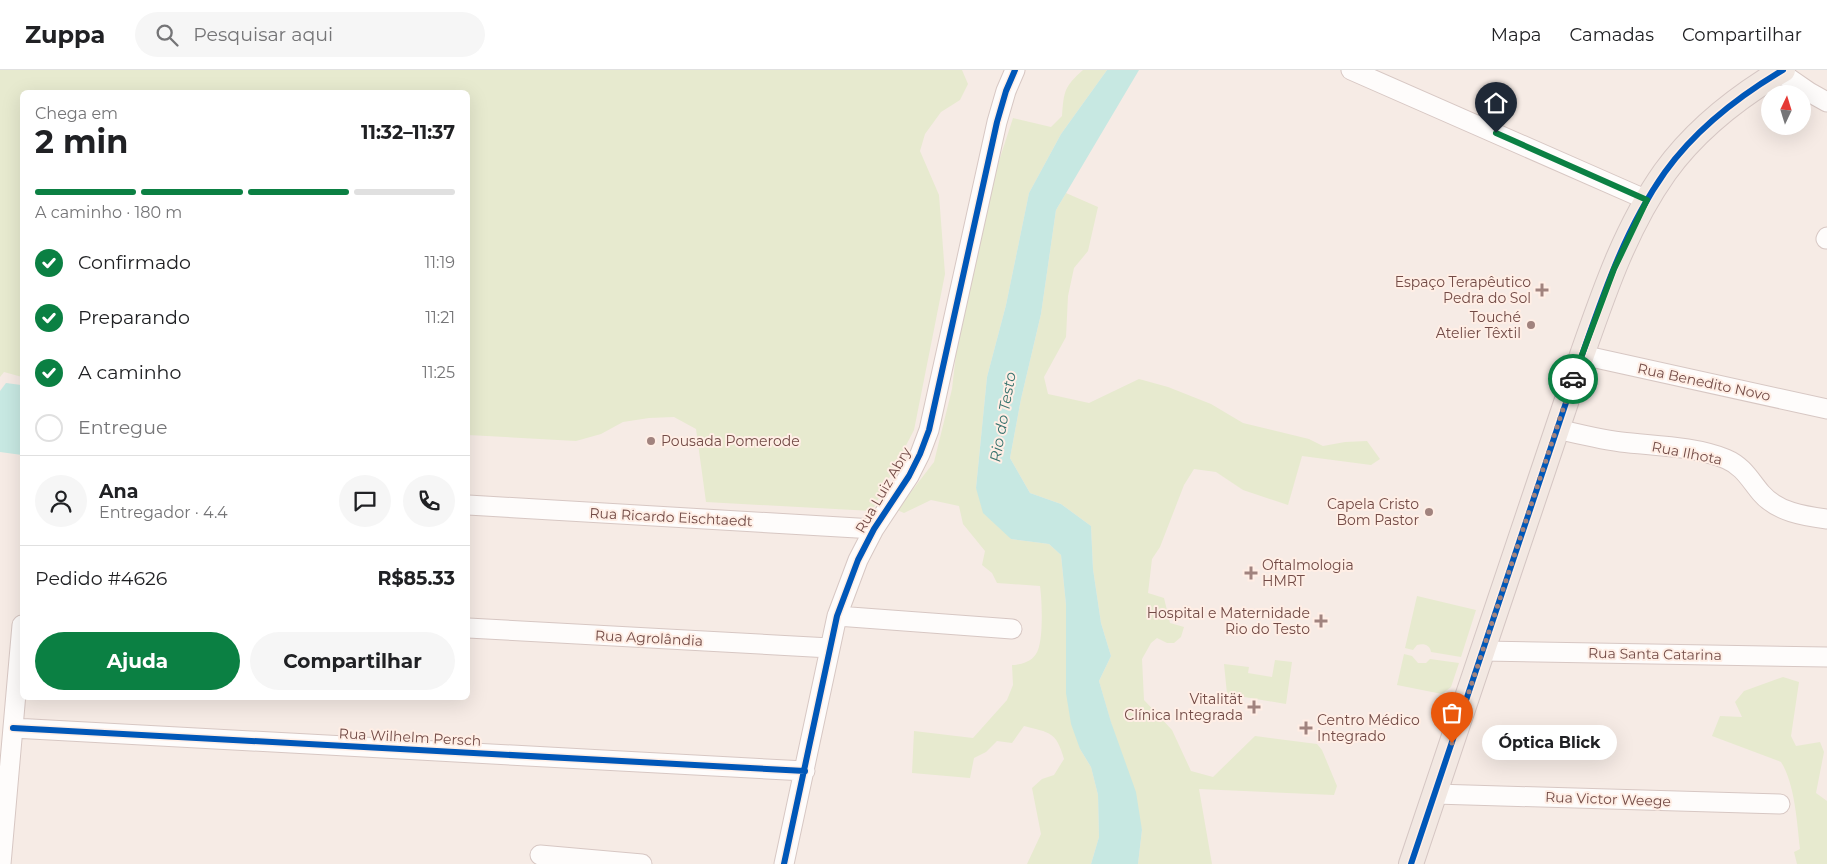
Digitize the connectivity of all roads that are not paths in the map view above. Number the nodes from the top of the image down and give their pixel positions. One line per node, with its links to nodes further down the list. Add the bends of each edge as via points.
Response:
1 (1016, 70): 11 (street, Rua Luiz Abry, via 997,122 929,430 909,476)
2 (1351, 70): 5 (street)
3 (1782, 71): 4 (street); 5 (main road, via 1716,117 1666,171)
4 (1827, 102)
5 (1647, 200): 6 (main road, via 1618,258)
6 (1582, 355): 7 (street, Rua Benedito Novo); 8 (main road)
7 (1827, 409)
8 (1557, 429): 10 (street, Rua Ilhota, via 1725,459 1739,466 1772,503 1796,514); 17 (main road)
9 (470, 504): 11 (street, Rua Ricardo Eischtaedt)
10 (1827, 519)
11 (874, 529): 12 (street, Rua Luiz Abry, via 849,582)
12 (838, 616): 14 (street); 15 (street, Rua Luiz Abry)
13 (470, 628): 15 (street, Rua Agrolândia)
14 (1012, 629)
15 (830, 648): 20 (street, Rua Luiz Abry)
16 (20, 651): 19 (street)
17 (1482, 651): 18 (street, Rua Santa Catarina); 21 (main road)
18 (1827, 658)
19 (14, 728): 20 (street, Rua Wilhelm Persch); 24 (street)
20 (805, 771): 26 (street, Rua Luiz Abry)
21 (1435, 794): 22 (street, Rua Victor Weege); 27 (main road)
22 (1780, 804)
23 (540, 855): 25 (street)
24 (2, 864)
25 (642, 864)
26 (784, 864)
27 (1411, 864)

